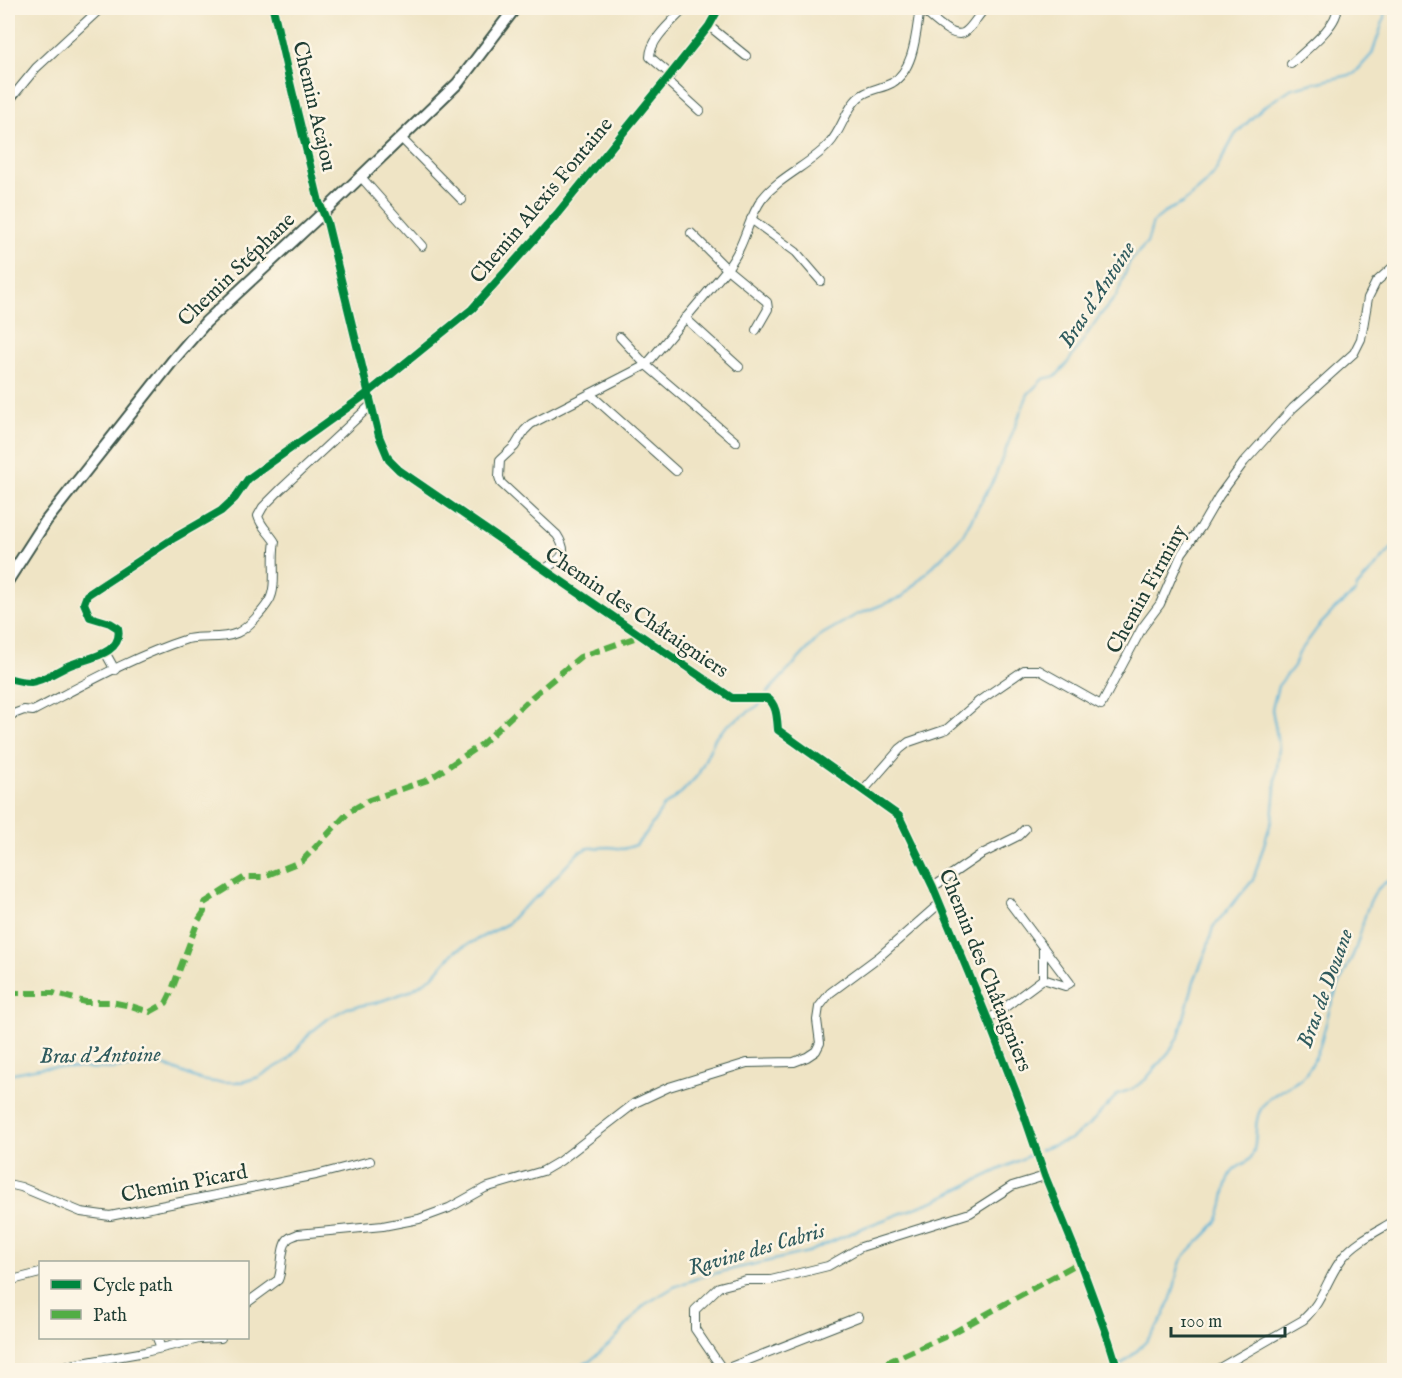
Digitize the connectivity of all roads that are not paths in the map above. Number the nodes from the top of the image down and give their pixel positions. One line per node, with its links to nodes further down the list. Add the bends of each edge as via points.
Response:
1 (101, 8): 13 (street, via 36,68)
2 (273, 8): 18 (street, Chemin Acajou)
3 (515, 8): 15 (main road, Chemin Stéphane, via 458,83)
4 (685, 8): 12 (street, via 650,52)
5 (719, 8): 9 (street, Chemin Alexis Fontaine)
6 (920, 8): 8 (street, via 958,34 966,32); 19 (street, via 905,70 890,84 860,96 827,147 775,186)
7 (1337, 8): 11 (street, via 1323,34)
8 (981, 13)
9 (708, 26): 10 (street); 12 (street, Chemin Alexis Fontaine)
10 (746, 56)
11 (1291, 64)
12 (668, 78): 14 (street); 30 (street, Chemin Alexis Fontaine, via 557,214 472,309)
13 (8, 102)
14 (700, 111)
15 (401, 138): 16 (main road, Chemin Stéphane); 17 (street)
16 (360, 177): 18 (main road, Chemin Stéphane); 21 (street)
17 (462, 200)
18 (323, 213): 30 (street, Chemin des Châtaigniers); 36 (main road, Chemin Stéphane, via 206,322 174,359 46,521)
19 (751, 219): 23 (street); 24 (street, via 796,252)
20 (691, 233): 23 (street)
21 (422, 246)
22 (1395, 266): 41 (street, Chemin Firminy, via 1376,282 1368,298 1361,339 1354,353 1293,408 1219,496 1182,553 1160,604 1142,628 1101,705 1039,670 1024,670 947,729 909,742)
23 (727, 269): 25 (street); 26 (street, via 767,302 768,309)
24 (822, 281)
25 (685, 318): 28 (street); 29 (street)
26 (756, 330)
27 (620, 337): 28 (street)
28 (646, 365): 31 (street); 33 (street)
29 (739, 367)
30 (368, 393): 32 (street, Chemin des Châtaigniers); 37 (street, Chemin Alexis Fontaine, via 248,479 221,511 87,595 84,603 90,617 118,628 117,642)
31 (590, 394): 34 (street); 35 (street, via 531,424 500,460 501,483 562,542 561,559)
32 (371, 405): 35 (street, Chemin des Châtaigniers, via 383,449 399,470); 38 (street, via 258,516 275,542 273,585 270,599 251,621 238,633 189,639)
33 (736, 442)
34 (676, 471)
35 (544, 569): 41 (street, Chemin des Châtaigniers, via 732,698 771,700 778,730)
36 (8, 580)
37 (105, 652): 38 (street); 39 (street, via 34,682)
38 (114, 670): 40 (street, via 33,711)
39 (8, 678)
40 (8, 716)
41 (864, 790): 43 (street, Chemin des Châtaigniers, via 899,816)
42 (1025, 829): 43 (street)
43 (933, 887): 45 (street, Chemin des Châtaigniers)
44 (1009, 902): 46 (street)
45 (939, 904): 48 (street, Chemin des Châtaigniers); 55 (street, via 830,993 819,1007 820,1043 807,1057 794,1062 747,1063 669,1087 635,1103 543,1171 485,1188 419,1219 298,1234 288,1239 278,1280)
46 (1043, 946): 47 (street); 47 (street, via 1070,983 1065,986)
47 (1043, 979): 48 (street)
48 (988, 1020): 50 (street, Chemin des Châtaigniers)
49 (370, 1161): 51 (street, Chemin Picard, via 110,1216 81,1212)
50 (1045, 1176): 60 (street, via 1012,1186 970,1213 861,1247 828,1266 719,1287 695,1310 695,1329); 62 (street, Chemin des Châtaigniers)
51 (8, 1184)
52 (1395, 1221): 63 (street, via 1343,1256 1315,1310 1304,1320)
53 (39, 1273): 54 (street)
54 (8, 1281)
55 (249, 1301)
56 (858, 1317): 60 (street)
57 (157, 1339): 59 (street)
58 (199, 1339): 59 (street)
59 (161, 1348): 61 (street)
60 (722, 1370)
61 (42, 1371)
62 (1118, 1371)
63 (1216, 1371)

